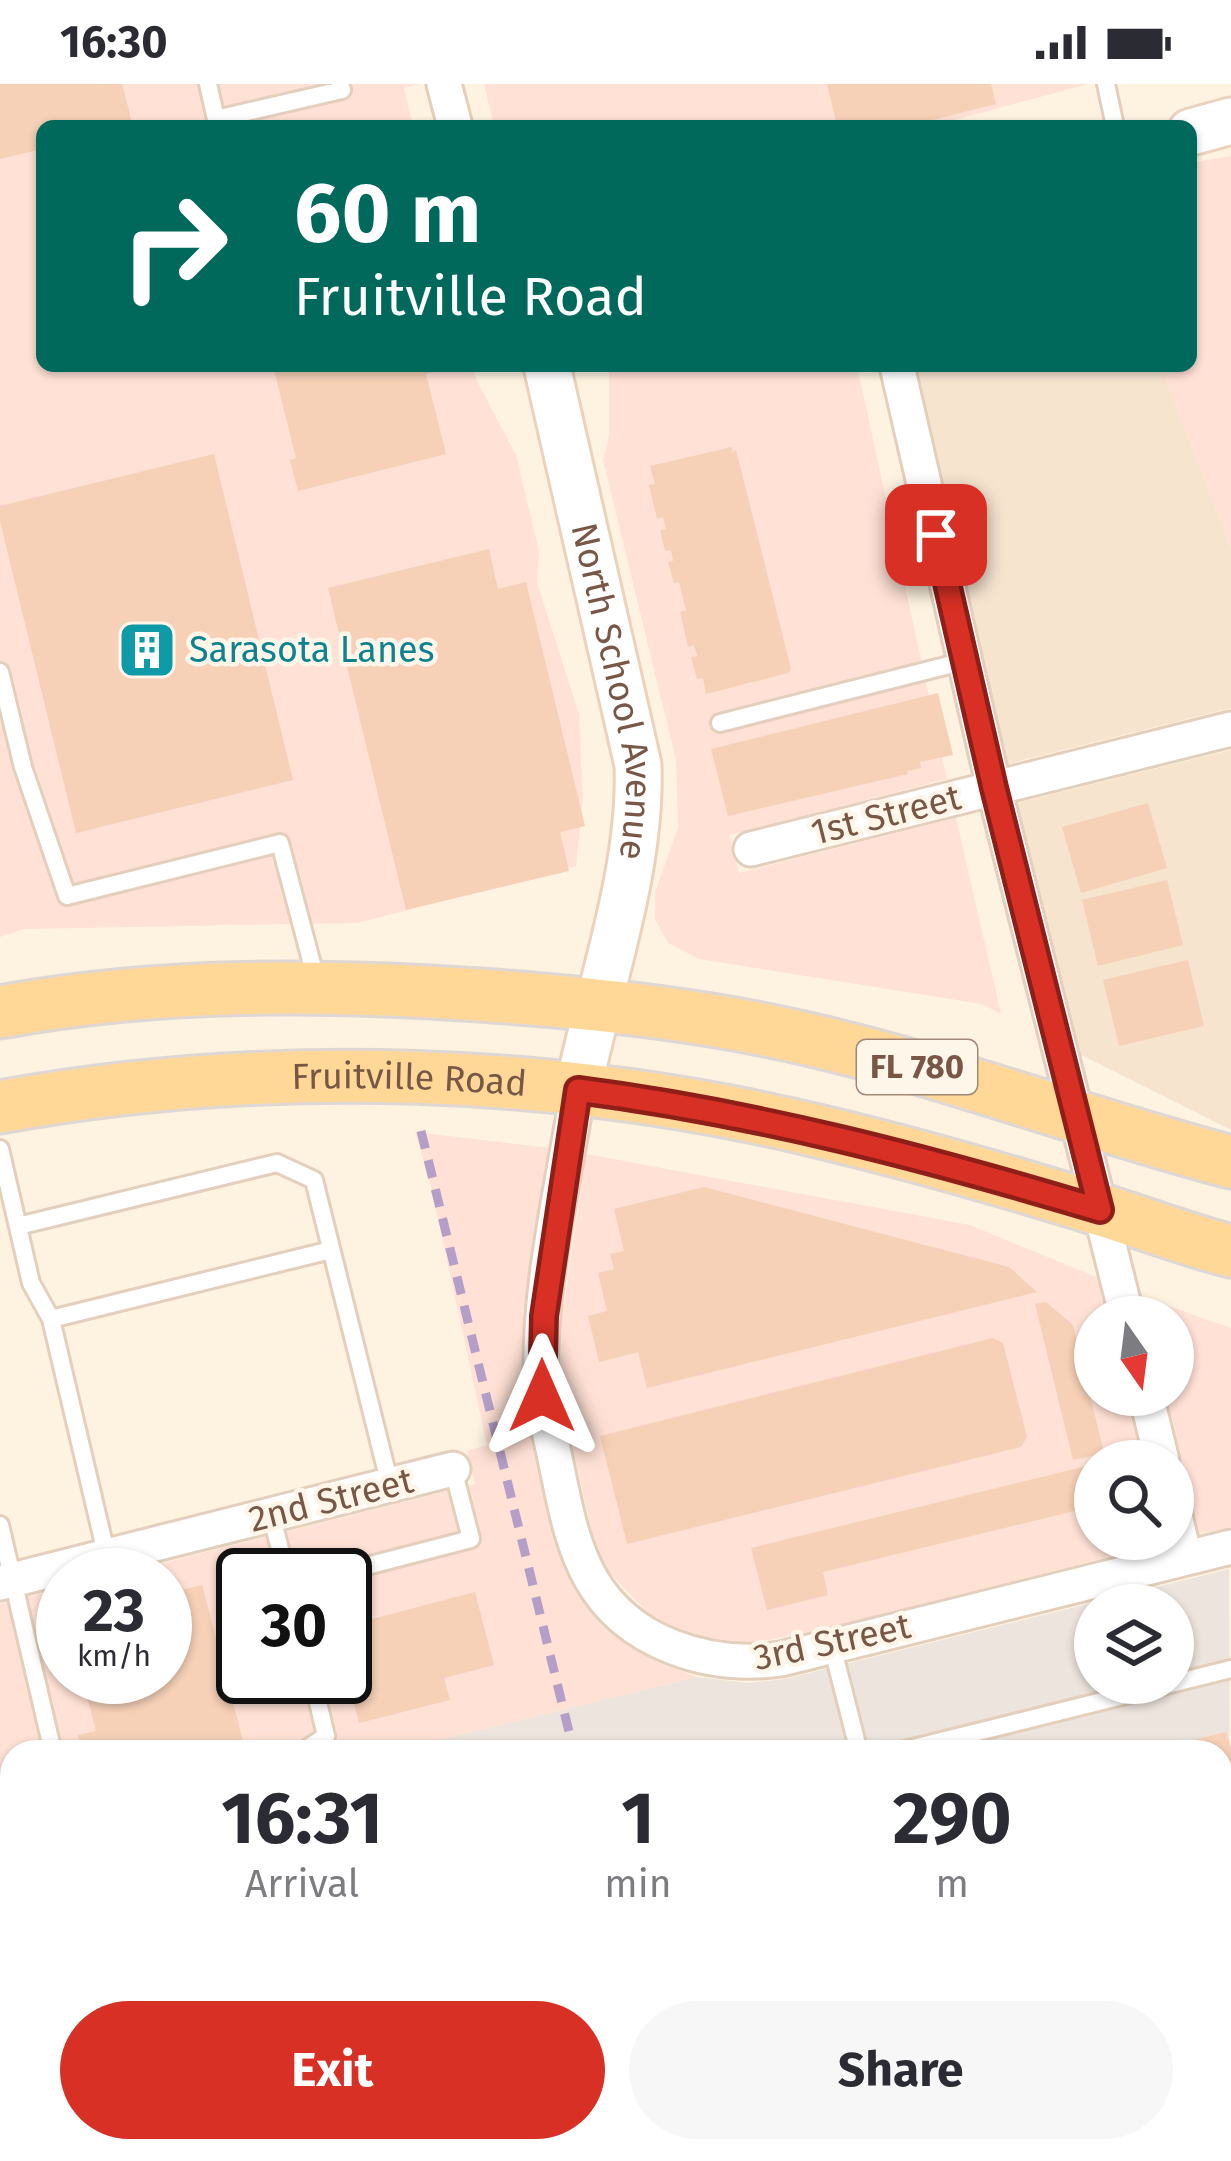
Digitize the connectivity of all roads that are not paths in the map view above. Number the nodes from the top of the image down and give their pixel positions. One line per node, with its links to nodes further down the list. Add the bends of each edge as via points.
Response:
1 (208, 84): 2 (lane, via 216,119 342,91)
2 (340, 84)
3 (445, 84): 5 (street)
4 (1106, 84): 6 (lane)
5 (454, 120)
6 (1113, 120)
7 (1231, 121): 8 (street)
8 (1197, 130)
9 (548, 372): 18 (street, North School Avenue, via 638,765 630,857)
10 (898, 372): 11 (street)
11 (965, 661): 13 (lane); 15 (street)
12 (0, 672): 17 (lane, via 67,896 280,843)
13 (720, 723)
14 (1231, 729): 15 (street, 1st Street)
15 (994, 788): 16 (street, 1st Street); 22 (street)
16 (751, 849)
17 (318, 988): 18 (main road, FL 780); 19 (main road, FL 780, via 119,996)
18 (596, 1004): 20 (street, North School Avenue); 22 (main road, FL 780, via 811,1040)
19 (0, 1012)
20 (578, 1090): 21 (main road, Fruitville Road / FL 780, via 278,1079); 25 (main road, Fruitville Road / FL 780, via 824,1132); 43 (street, 3rd Street, via 541,1371 578,1552 620,1613 668,1646 749,1664)
21 (0, 1107)
22 (1078, 1116): 24 (main road, FL 780); 25 (street)
23 (0, 1149): 26 (lane)
24 (1231, 1162)
25 (1100, 1210): 28 (main road, Fruitville Road / FL 780); 29 (street)
26 (18, 1226): 27 (lane, via 278,1163 314,1180); 30 (lane, via 31,1283)
27 (331, 1250): 30 (lane); 32 (lane)
28 (1231, 1251)
29 (1121, 1296)
30 (51, 1319): 36 (lane)
31 (453, 1469): 32 (street, 2nd Street); 41 (lane, via 471,1538)
32 (390, 1485): 33 (street, 2nd Street)
33 (271, 1515): 37 (street, 2nd Street); 38 (lane)
34 (0, 1525): 42 (lane)
35 (1231, 1547): 39 (street, 3rd Street)
36 (104, 1548)
37 (141, 1548)
38 (279, 1548)
39 (1194, 1556)
40 (1177, 1560): 43 (street, 3rd Street)
41 (372, 1564)
42 (7, 1582): 46 (lane)
43 (832, 1646): 48 (lane)
44 (1231, 1669): 49 (lane)
45 (318, 1704): 47 (lane, via 326,1736)
46 (50, 1740)
47 (320, 1740)
48 (857, 1740)
49 (945, 1740)

